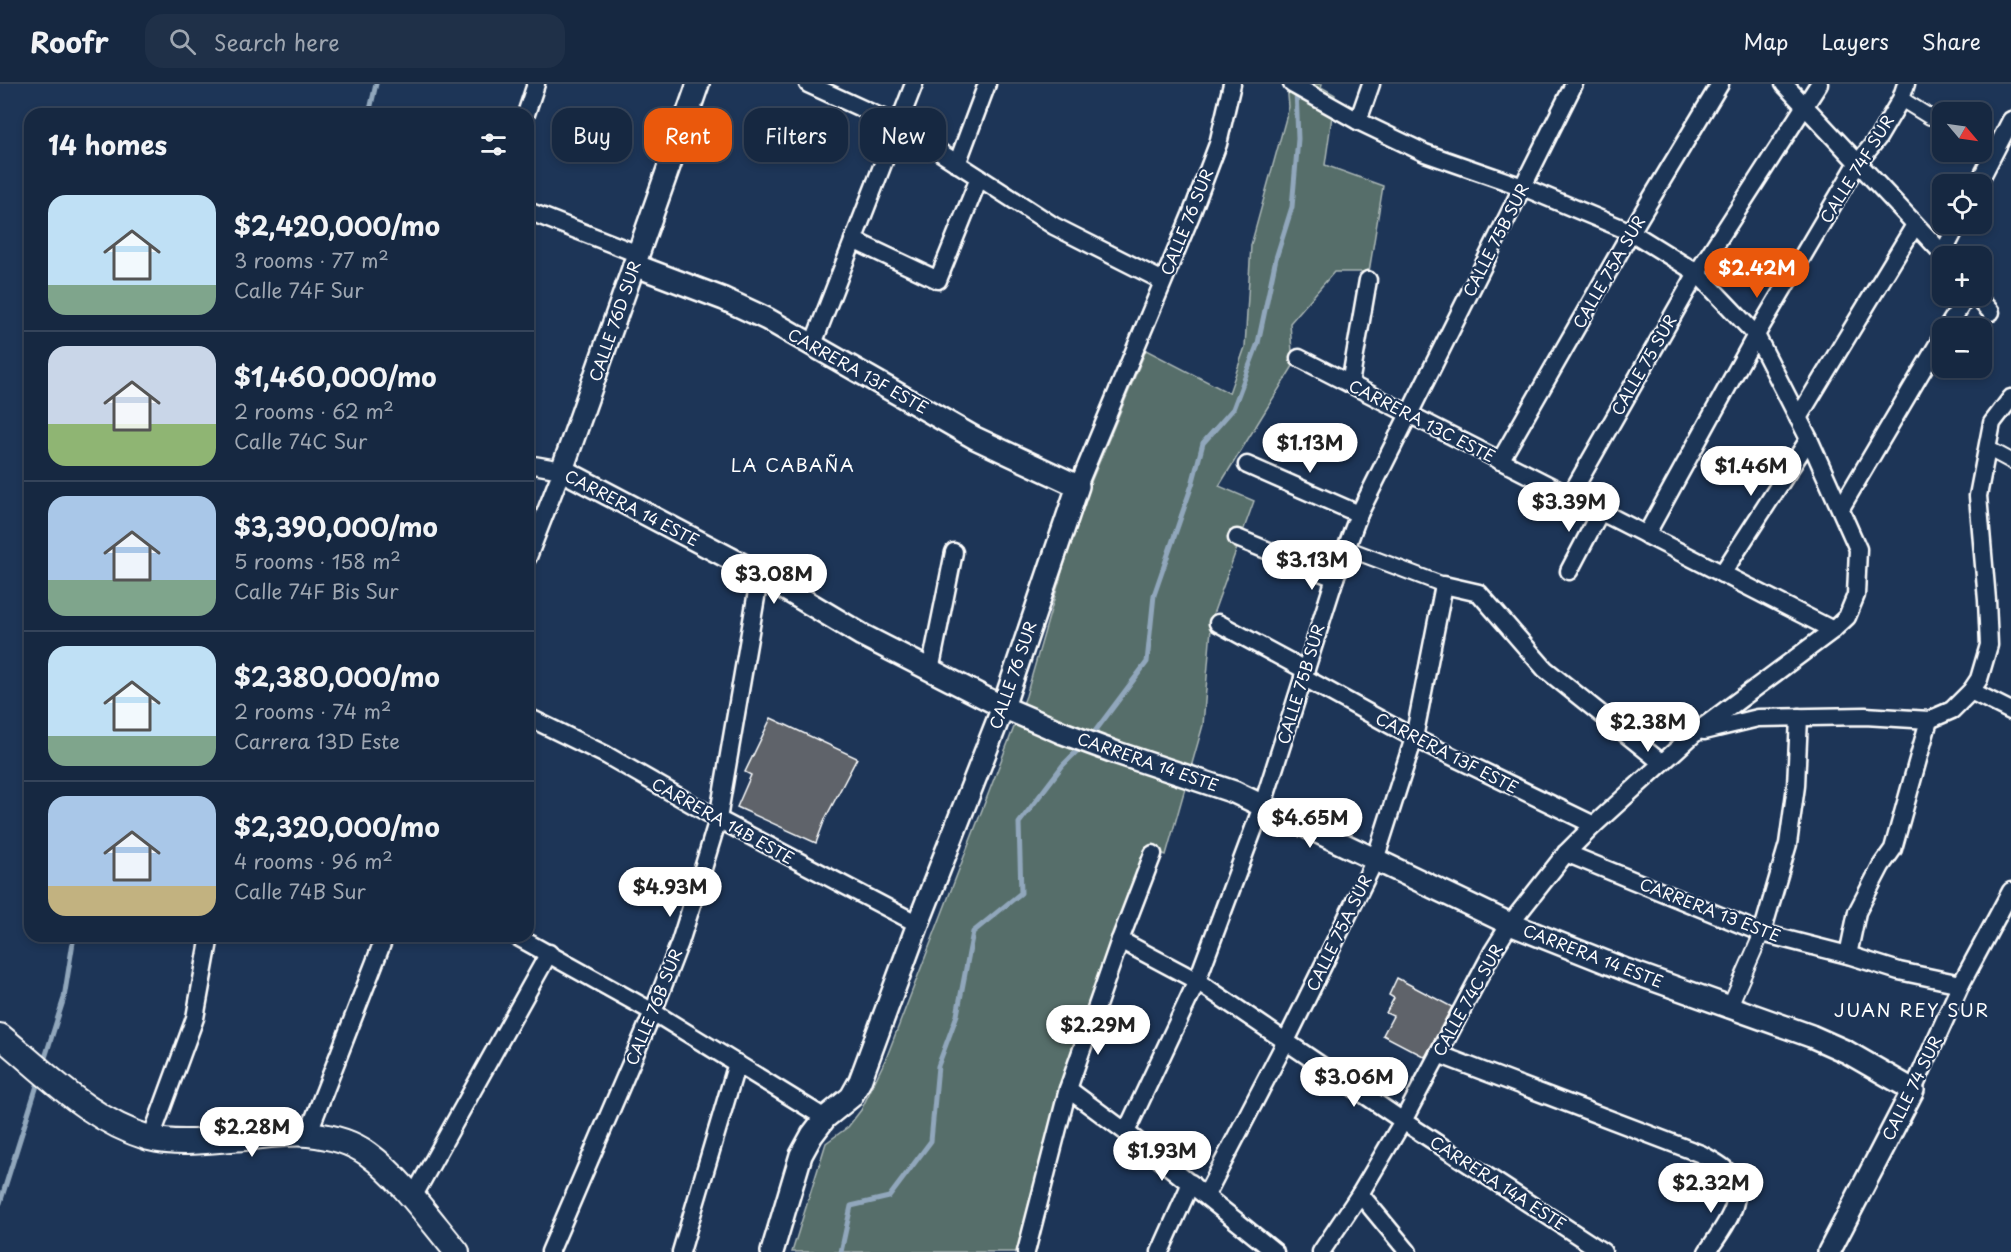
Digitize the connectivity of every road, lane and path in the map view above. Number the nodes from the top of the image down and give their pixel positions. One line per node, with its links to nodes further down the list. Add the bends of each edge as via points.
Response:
1 (536, 84): 15 (street)
2 (698, 84): 33 (street, CALLE 76D SUR)
3 (808, 84): 16 (street)
4 (914, 84): 17 (street)
5 (987, 84): 23 (street)
6 (1232, 84): 36 (street, CALLE 76 SUR, via 1218,144)
7 (1292, 84): 20 (street)
8 (1371, 84): 20 (street)
9 (1574, 84): 27 (street, CALLE 75B SUR)
10 (1720, 84): 30 (street, CALLE 75A SUR)
11 (1784, 84): 14 (street)
12 (1819, 84): 14 (street, CALLE 75 SUR)
13 (1904, 91): 18 (street); 24 (street, CALLE 74F SUR, via 1878,138)
14 (1806, 106): 24 (street); 34 (street, CALLE 75 SUR)
15 (528, 108)
16 (861, 108)
17 (905, 108)
18 (1930, 117)
19 (2011, 120): 25 (street)
20 (1358, 122): 27 (street, via 1425,153)
21 (946, 157): 23 (street)
22 (884, 162): 31 (street)
23 (957, 164): 26 (street)
24 (1857, 164): 29 (street); 39 (street, CALLE 74F SUR)
25 (1983, 174)
26 (980, 178): 31 (street, via 938,280); 36 (street, via 1054,226)
27 (1523, 187): 30 (street); 45 (street, CALLE 75B SUR)
28 (534, 214): 33 (street)
29 (1915, 225): 32 (street); 46 (street)
30 (1631, 232): 34 (street); 49 (street, CALLE 75A SUR)
31 (853, 240): 40 (street)
32 (1935, 246)
33 (636, 260): 40 (street, CARRERA 13F ESTE); 53 (street, CALLE 76D SUR)
34 (1697, 273): 39 (street); 55 (street, CALLE 75 SUR)
35 (1368, 280): 43 (street)
36 (1163, 281): 54 (street, CALLE 76 SUR)
37 (1985, 306): 38 (street)
38 (1991, 312)
39 (1756, 335): 46 (street); 59 (street, CALLE 74F SUR)
40 (813, 345): 54 (street, CARRERA 13F ESTE, via 975,438)
41 (1932, 354): 56 (street)
42 (1299, 358): 43 (street, CARRERA 13C ESTE)
43 (1350, 384): 45 (street, CARRERA 13C ESTE)
44 (2011, 398): 48 (street, via 1992,423)
45 (1409, 414): 49 (street, CARRERA 13C ESTE); 58 (street, CALLE 75B SUR)
46 (1798, 418): 47 (street)
47 (1809, 439): 56 (street); 66 (street)
48 (1987, 448): 50 (street); 73 (street, via 1978,496 1989,645)
49 (1500, 461): 55 (street, CARRERA 13C ESTE)
50 (2011, 461)
51 (534, 465): 53 (street, CARRERA 14 ESTE)
52 (1247, 465): 58 (street)
53 (562, 470): 61 (street, CALLE 76D SUR); 65 (street, CARRERA 14 ESTE)
54 (1077, 486): 74 (street, CALLE 76 SUR)
55 (1570, 496): 57 (street, CARRERA 13C ESTE)
56 (1841, 508): 70 (street, CALLE 74C SUR, via 1858,549 1856,595 1847,617)
57 (1600, 512): 59 (street, CARRERA 13C ESTE); 64 (street)
58 (1359, 514): 62 (street, CALLE 75B SUR)
59 (1646, 535): 66 (street, CARRERA 13C ESTE)
60 (1237, 538): 67 (street)
61 (534, 542)
62 (1346, 549): 67 (street, CALLE 75B SUR); 68 (street)
63 (954, 552): 71 (street)
64 (1569, 571)
65 (760, 574): 71 (street, CARRERA 14 ESTE); 83 (street, CALLE 76B SUR)
66 (1722, 574): 70 (street, CARRERA 13C ESTE)
67 (1335, 578): 72 (street, CALLE 75B SUR)
68 (1444, 585): 80 (street, CALLE 75A SUR); 81 (street, via 1479,593 1545,669)
69 (1218, 623): 72 (street, CARRERA 13F ESTE)
70 (1833, 630): 79 (street, CALLE 74C SUR)
71 (930, 671): 74 (street, CARRERA 14 ESTE)
72 (1304, 673): 80 (street, CARRERA 13F ESTE); 82 (street, CALLE 75B SUR)
73 (1971, 691): 75 (street); 78 (street, via 1952,710)
74 (1003, 707): 82 (street, CARRERA 14 ESTE, via 1063,733); 89 (street, CALLE 76 SUR)
75 (2011, 711)
76 (1799, 717): 78 (street); 79 (street, via 1758,718); 91 (street, via 1788,844)
77 (534, 720): 83 (street, CARRERA 14B ESTE, via 606,755)
78 (1929, 720): 97 (street, via 1893,849 1857,912)
79 (1695, 733): 81 (street, CALLE 74C SUR)
80 (1414, 738): 84 (street, CARRERA 13F ESTE); 87 (street, CALLE 75A SUR)
81 (1662, 763): 84 (street, CALLE 74C SUR)
82 (1263, 804): 87 (street, CARRERA 14 ESTE); 98 (street, CALLE 75B SUR)
83 (718, 819): 89 (street, CARRERA 14B ESTE); 101 (street, CALLE 76B SUR, via 680,942)
84 (1594, 825): 85 (street, CALLE 74C SUR)
85 (1566, 853): 90 (street, CALLE 74C SUR); 91 (street, CARRERA 13 ESTE)
86 (1153, 854): 92 (street)
87 (1375, 860): 90 (street, CARRERA 14 ESTE); 103 (street, CALLE 75A SUR)
88 (2011, 891): 99 (street, CALLE 74 SUR)
89 (918, 924): 108 (street, CALLE 76 SUR, via 860,1081 851,1096)
90 (1510, 924): 100 (street, CARRERA 14 ESTE); 104 (street, CALLE 74C SUR)
91 (1762, 933): 97 (street, CARRERA 13 ESTE); 100 (street)
92 (1120, 940): 98 (street, CARRERA 14A ESTE); 106 (street)
93 (209, 942): 112 (street, via 195,1018)
94 (382, 942): 111 (street)
95 (528, 942): 96 (street)
96 (549, 953): 101 (street); 116 (street)
97 (1848, 955): 99 (street, CARRERA 13 ESTE)
98 (1197, 981): 103 (street, CARRERA 14A ESTE); 110 (street, CALLE 75B SUR)
99 (1961, 984): 107 (street, CALLE 74 SUR)
100 (1729, 1008): 107 (street, CARRERA 14 ESTE, via 1811,1036)
101 (653, 1012): 105 (street); 118 (street, CALLE 76B SUR)
102 (0, 1036): 112 (main road, via 74,1099 107,1120)
103 (1286, 1041): 109 (street, CARRERA 14A ESTE); 115 (street, CALLE 75A SUR)
104 (1438, 1054): 109 (street, CALLE 74C SUR); 127 (street, via 1701,1154 1724,1168 1735,1181 1736,1202)
105 (737, 1063): 108 (street); 119 (street)
106 (1068, 1089): 110 (street); 121 (street)
107 (1913, 1089): 128 (street, CALLE 74 SUR)
108 (825, 1118): 120 (street, CALLE 76 SUR, via 801,1155)
109 (1403, 1121): 114 (street, CALLE 74C SUR); 126 (street, CARRERA 14A ESTE)
110 (1126, 1132): 113 (street)
111 (308, 1134): 112 (main road, via 198,1142); 116 (main road, via 334,1138 368,1154)
112 (151, 1138)
113 (1191, 1183): 115 (street); 122 (street)
114 (1360, 1194): 124 (street, CALLE 74C SUR); 125 (street)
115 (1206, 1195): 123 (street)
116 (412, 1199): 117 (main road)
117 (457, 1252)
118 (550, 1252)
119 (681, 1252)
120 (772, 1252)
121 (1026, 1252)
122 (1160, 1252)
123 (1275, 1252)
124 (1321, 1252)
125 (1408, 1252)
126 (1603, 1252)
127 (1707, 1252)
128 (1829, 1252)

